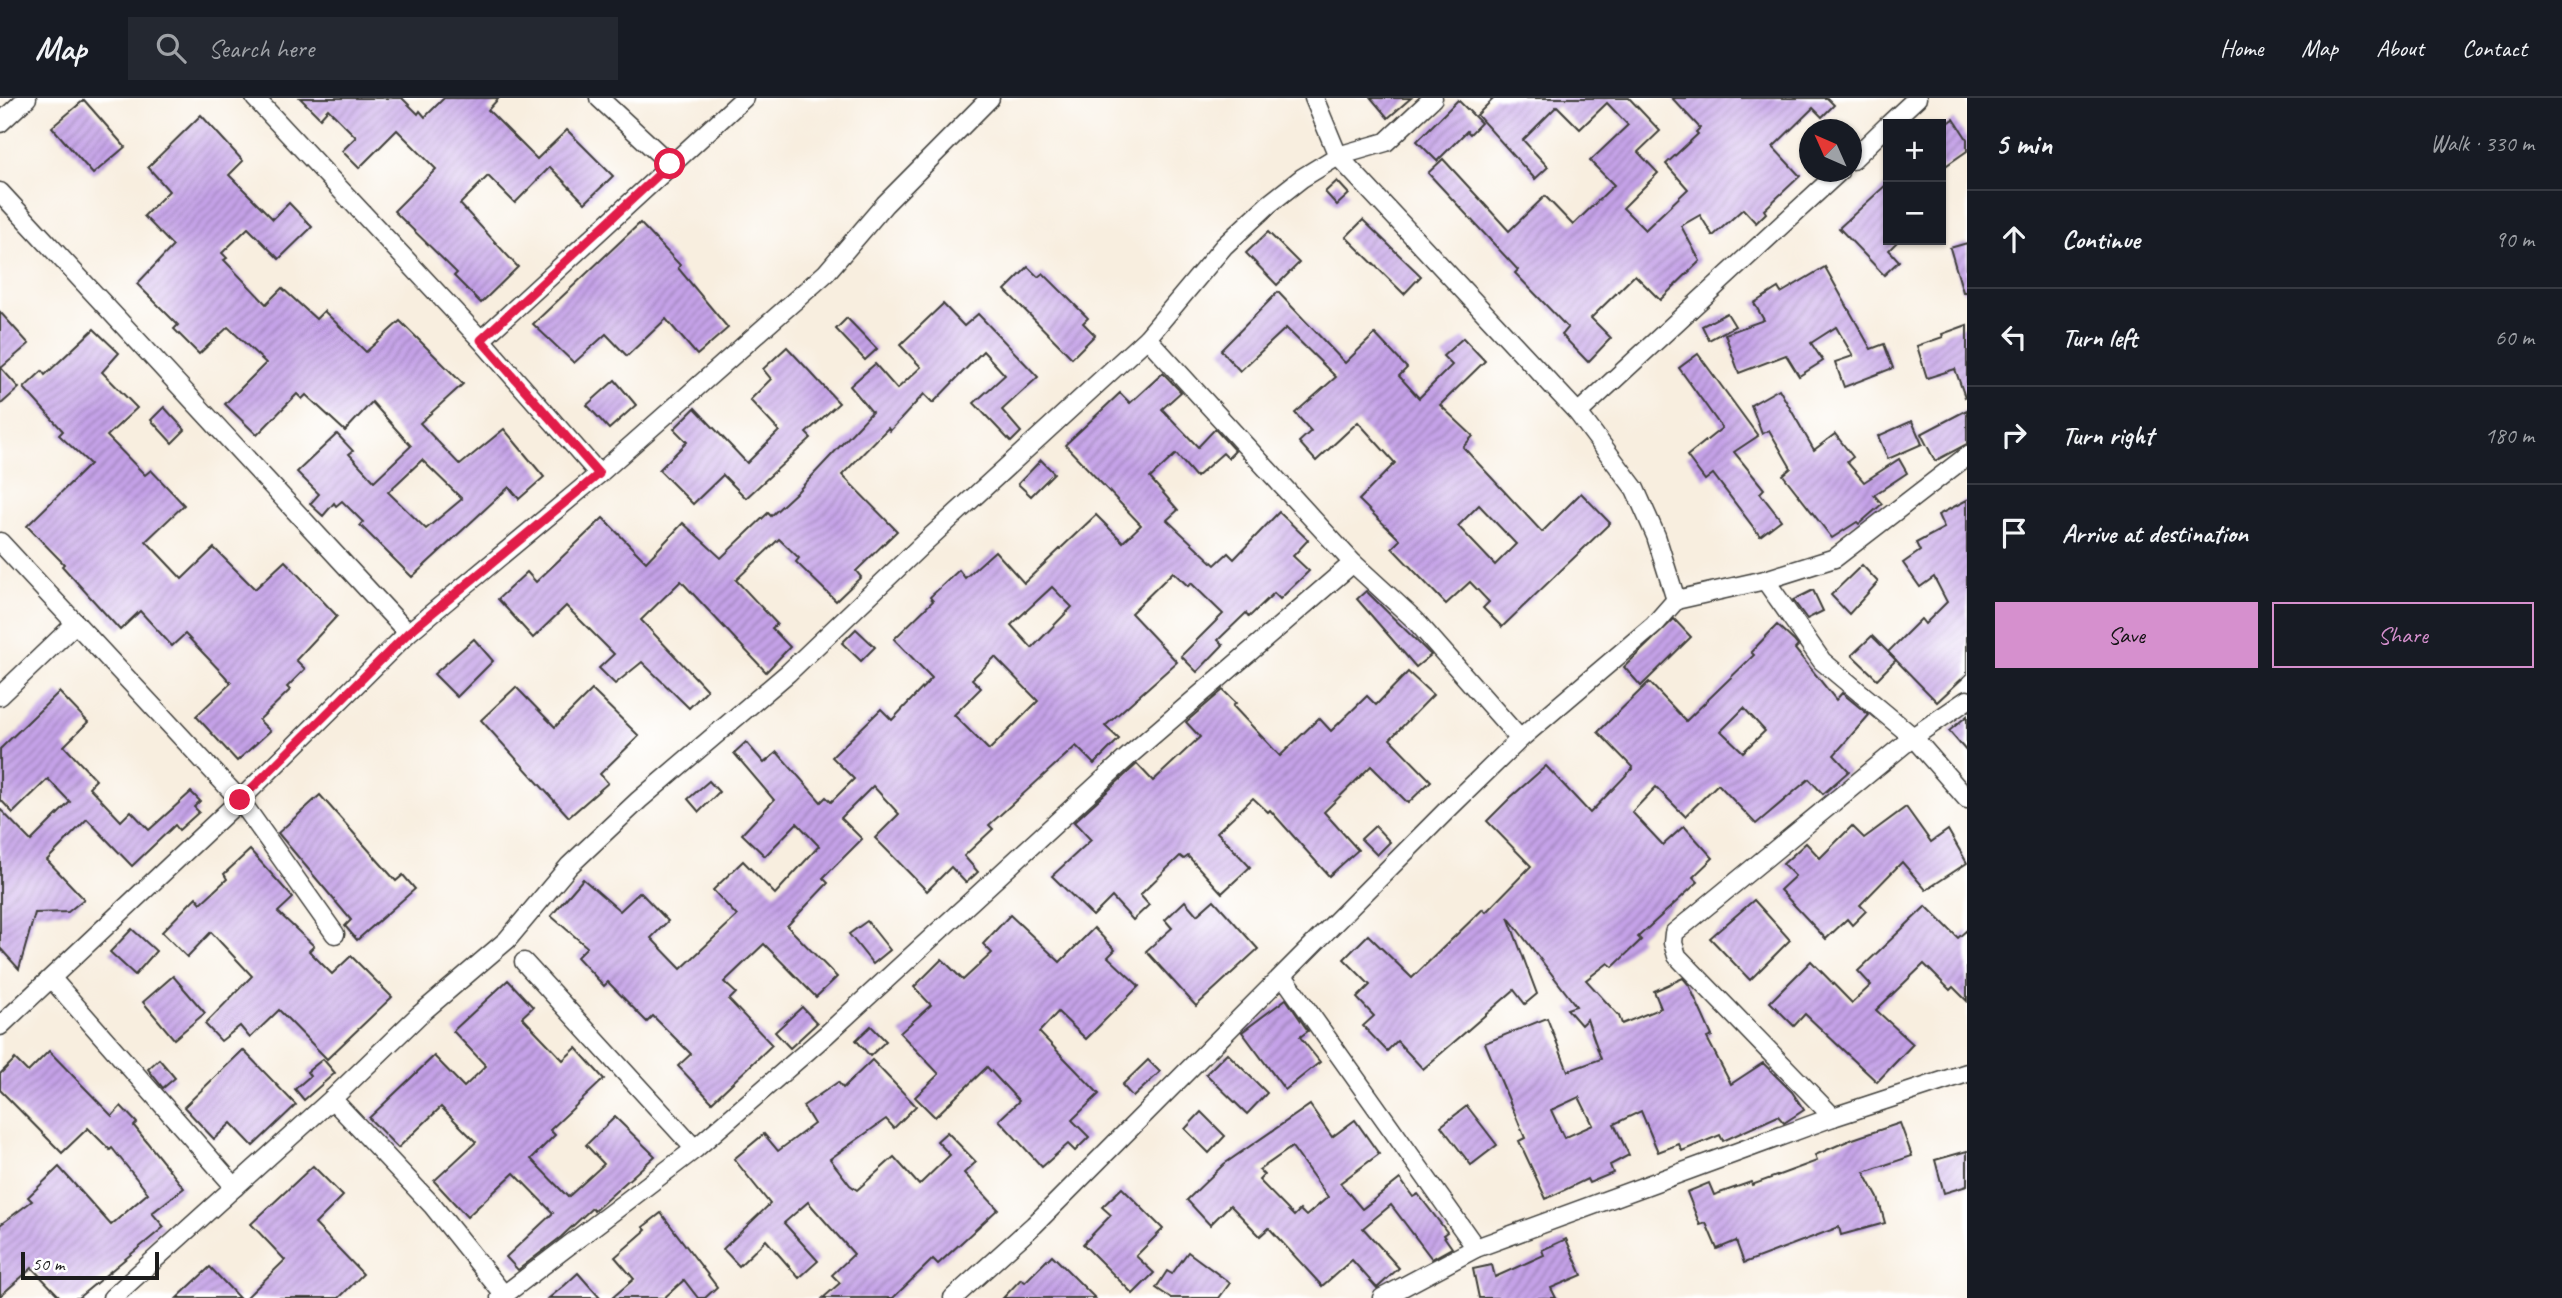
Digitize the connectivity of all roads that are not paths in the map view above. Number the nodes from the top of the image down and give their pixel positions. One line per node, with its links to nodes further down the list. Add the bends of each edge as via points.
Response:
1 (27, 98): 10 (street)
2 (255, 98): 18 (street)
3 (599, 98): 14 (street)
4 (744, 98): 14 (street)
5 (990, 98): 21 (street, via 885,204 827,273)
6 (1314, 98): 13 (street)
7 (1433, 98): 13 (street, via 1386,142)
8 (1917, 98): 9 (street)
9 (1895, 119)
10 (0, 123)
11 (1883, 131): 12 (street)
12 (1862, 151)
13 (1338, 156): 17 (street, via 1291,186 1224,246); 19 (street)
14 (670, 164): 18 (street)
15 (1828, 182): 19 (street)
16 (0, 192): 27 (street)
17 (1147, 338): 23 (street); 40 (street, via 788,673 639,800 569,866 507,940 419,1015)
18 (481, 340): 21 (street)
19 (1578, 414): 25 (street, via 1635,489)
20 (1967, 456): 24 (street, via 1835,558)
21 (599, 474): 27 (street)
22 (0, 542): 26 (street)
23 (1353, 563): 31 (street, via 1415,620); 42 (street, via 1121,762 827,1034)
24 (1765, 580): 25 (street); 30 (street, via 1822,661)
25 (1676, 600): 31 (street, via 1654,625)
26 (76, 623): 28 (street); 33 (street)
27 (408, 633): 33 (street)
28 (0, 696)
29 (1967, 700): 30 (street)
30 (1913, 737): 32 (street); 41 (street, via 1674,933 1677,957)
31 (1520, 739): 36 (street)
32 (1967, 799)
33 (240, 800): 34 (street); 37 (street)
34 (335, 934)
35 (524, 962): 42 (street)
36 (1283, 976): 44 (street); 47 (street, via 1034,1225)
37 (52, 979): 38 (street); 43 (street)
38 (0, 1026)
39 (1967, 1073): 41 (street)
40 (332, 1099): 43 (street); 45 (street, via 432,1205)
41 (1833, 1117): 44 (street)
42 (695, 1149): 45 (street)
43 (235, 1187): 46 (street)
44 (1476, 1248): 48 (street)
45 (502, 1296)
46 (112, 1298)
47 (953, 1298)
48 (1382, 1298)

